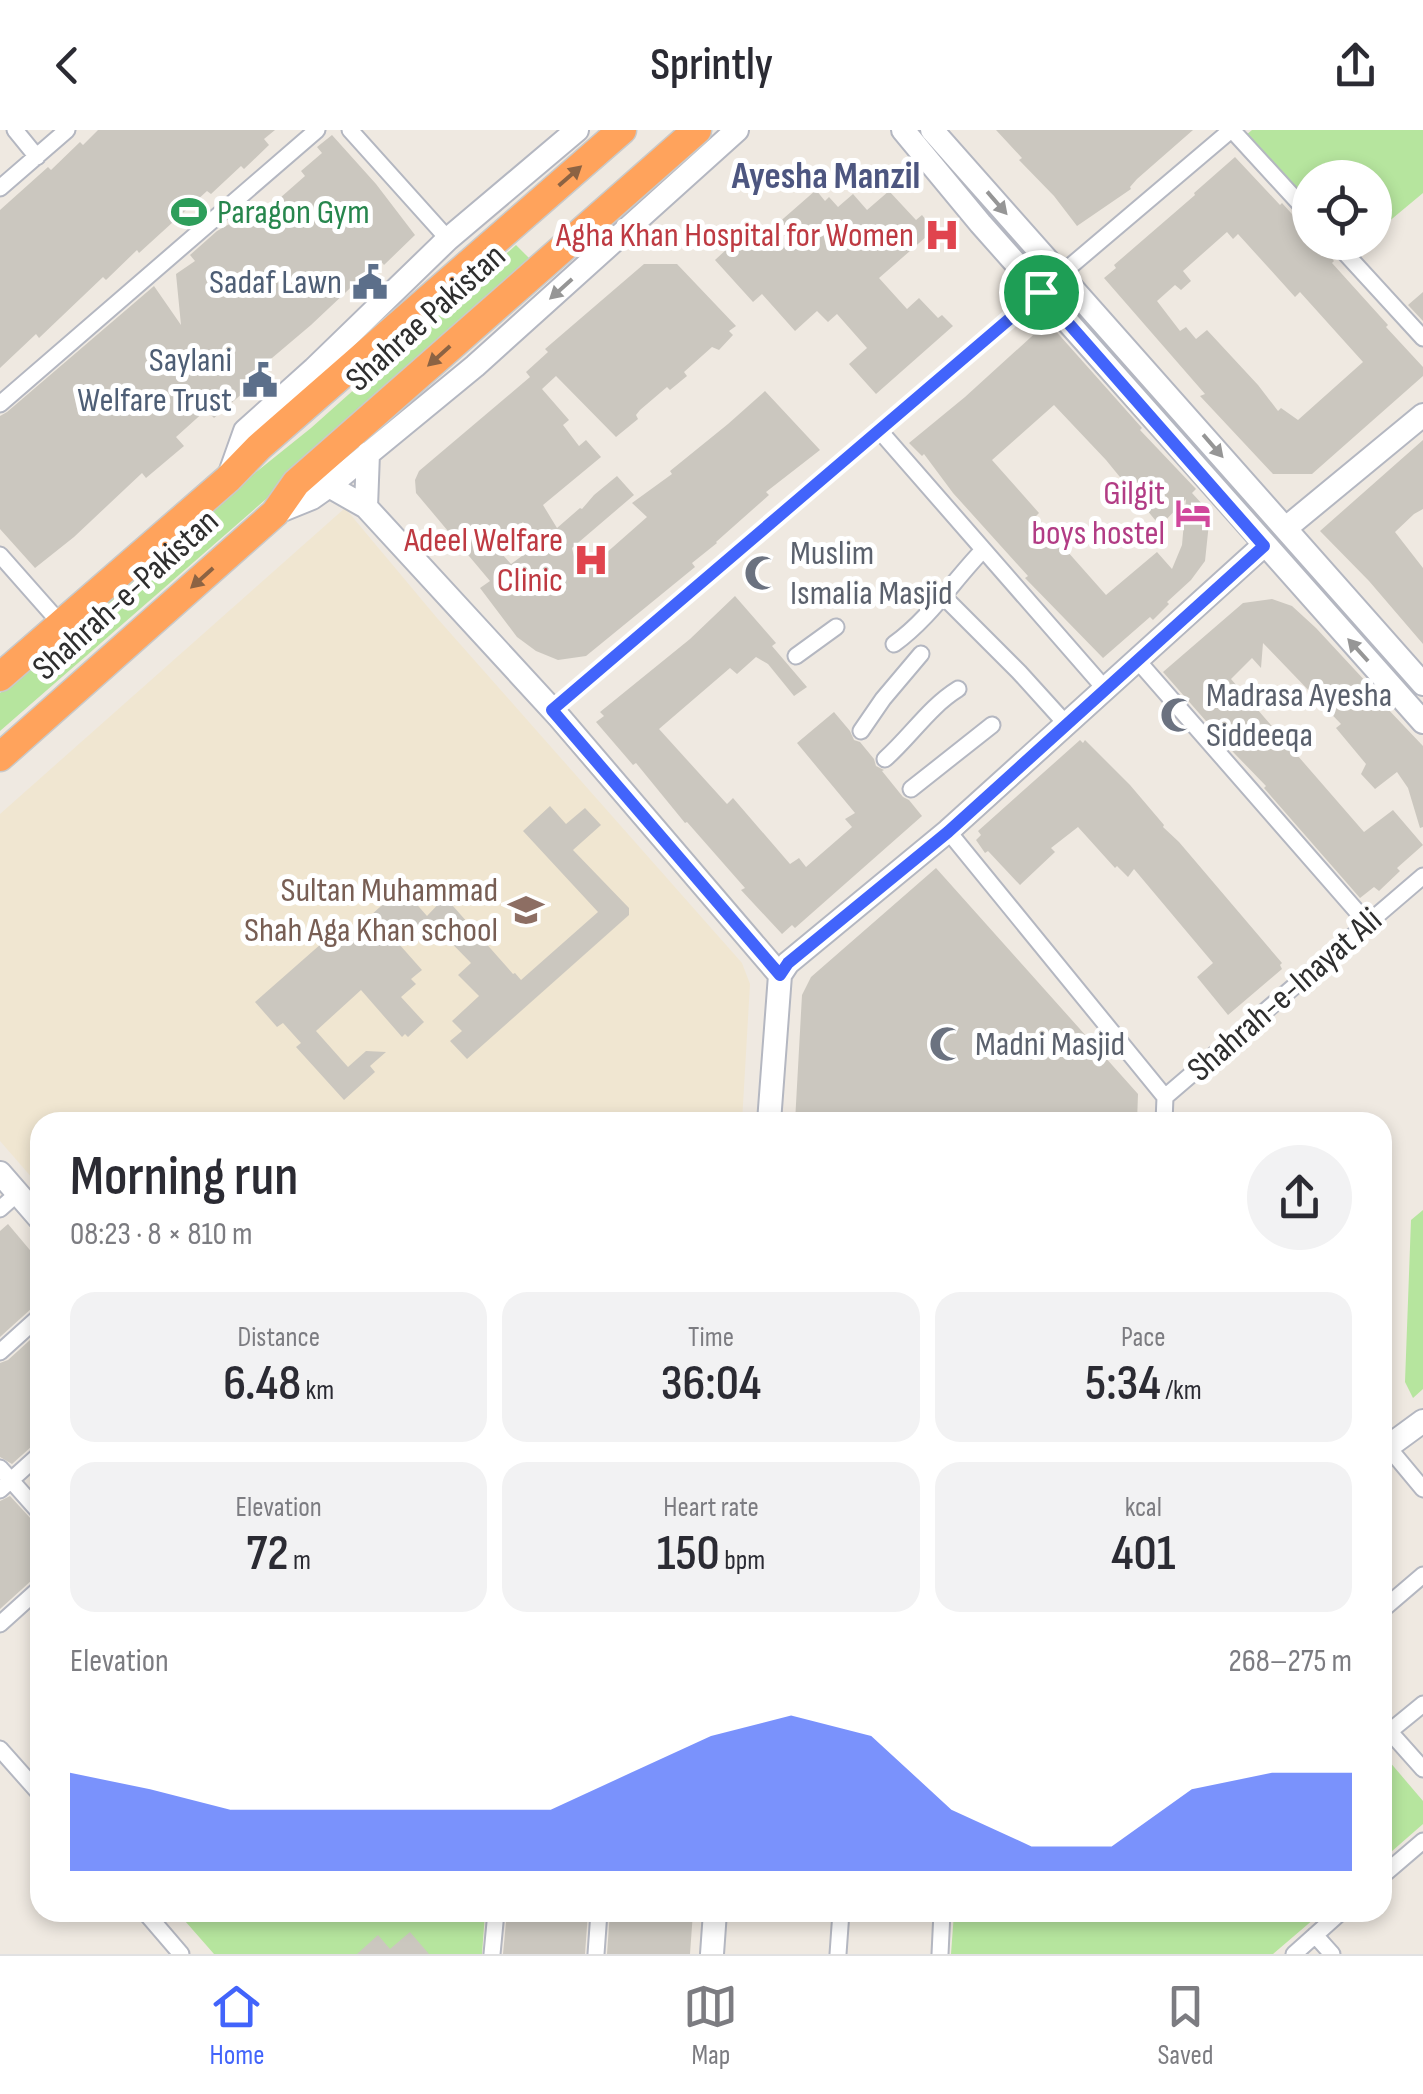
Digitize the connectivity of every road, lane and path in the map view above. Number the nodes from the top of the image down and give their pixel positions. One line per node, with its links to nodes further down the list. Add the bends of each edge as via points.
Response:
1 (15, 130): 12 (street)
2 (67, 130): 12 (street)
3 (317, 130): 20 (street)
4 (350, 130): 15 (street)
5 (622, 130): 23 (highway, Shahrae Pakistan, one-way to 5)
6 (697, 130): 26 (highway, Shahrae Pakistan, one-way to 26)
7 (903, 130): 18 (main road)
8 (932, 130): 17 (main road, one-way to 17)
9 (1232, 130): 14 (street); 17 (street)
10 (737, 132): 24 (main road, one-way to 24)
11 (570, 135): 15 (main road)
12 (37, 156): 13 (street)
13 (0, 188)
14 (1292, 195)
15 (448, 239): 25 (main road, via 245,430)
16 (1352, 260): 19 (street)
17 (1060, 276): 30 (main road, one-way to 30)
18 (1041, 292): 22 (street); 31 (main road)
19 (1423, 338)
20 (0, 404)
21 (1423, 416): 30 (main road)
22 (879, 430): 32 (street); 45 (street)
23 (260, 448): 25 (highway, Shahrah-e-Pakistan)
24 (368, 453): 27 (main road); 28 (main road)
25 (228, 479): 35 (highway, Shahrah-e-Pakistan)
26 (296, 483): 29 (highway, Shahrah-e-Pakistan)
27 (329, 486): 28 (main road); 29 (main road)
28 (366, 507): 45 (main road)
29 (275, 513): 50 (highway, Shahrah-e-Pakistan, one-way to 50)
30 (1286, 528): 42 (main road)
31 (1264, 546): 40 (main road); 46 (main road, one-way to 31)
32 (983, 550): 34 (street); 44 (street)
33 (0, 555): 35 (street)
34 (943, 596): 37 (street); 48 (street)
35 (61, 624): 41 (highway, Shahrah-e-Pakistan)
36 (836, 627): 39 (street)
37 (894, 644)
38 (921, 654): 49 (street)
39 (796, 656)
40 (1138, 661): 44 (main road); 55 (street)
41 (0, 676)
42 (1423, 684)
43 (958, 689): 51 (street)
44 (1106, 690): 48 (main road)
45 (552, 710): 56 (main road)
46 (1423, 722)
47 (992, 725): 52 (street)
48 (1068, 725): 53 (main road)
49 (862, 732)
50 (0, 757)
51 (886, 758)
52 (911, 788)
53 (948, 832): 56 (main road); 57 (street)
54 (1423, 876): 55 (street, Shahrah-e-Inayat Ali)
55 (1368, 924): 57 (street, Shahrah-e-Inayat Ali)
56 (780, 975): 58 (main road)
57 (1166, 1097): 59 (street, Shahrah-e-Inayat Ali)
58 (771, 1112)
59 (1165, 1112)
60 (0, 1173): 61 (main road)
61 (9, 1201)
62 (30, 1325): 63 (street)
63 (0, 1352)
64 (1423, 1421): 65 (main road)
65 (1392, 1444)
66 (1392, 1456): 69 (street)
67 (30, 1461): 68 (street)
68 (4, 1479): 70 (street)
69 (1423, 1489)
70 (30, 1504)
71 (1423, 1575): 73 (street)
72 (30, 1597): 74 (street)
73 (1392, 1601)
74 (0, 1624)
75 (1423, 1704): 76 (street)
76 (1392, 1723)
77 (1392, 1734): 79 (street)
78 (2, 1755): 80 (street)
79 (1423, 1769)
80 (30, 1784)
81 (1423, 1841): 82 (street)
82 (1392, 1867)
83 (151, 1922): 91 (street)
84 (495, 1922): 92 (street)
85 (598, 1922): 93 (street)
86 (714, 1922): 94 (main road)
87 (840, 1922): 95 (street)
88 (942, 1922): 96 (street)
89 (1330, 1922): 90 (street)
90 (1315, 1935): 97 (street); 98 (street)
91 (171, 1950)
92 (492, 1954)
93 (596, 1954)
94 (712, 1954)
95 (838, 1954)
96 (940, 1954)
97 (1294, 1954)
98 (1332, 1954)

